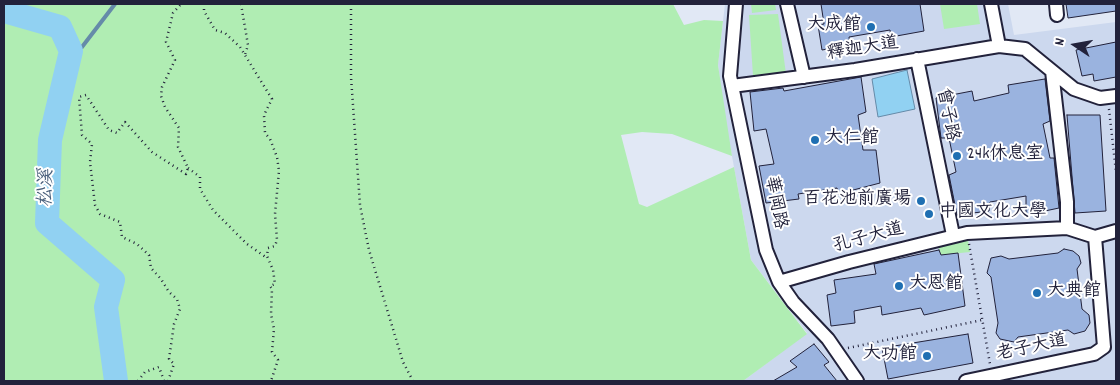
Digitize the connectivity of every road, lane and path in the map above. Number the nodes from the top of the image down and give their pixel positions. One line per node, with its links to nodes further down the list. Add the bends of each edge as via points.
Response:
1 (180, 4): 15 (path, via 173,13 166,42 175,60 161,96 179,128 178,147)
2 (204, 4): 9 (path, via 204,11 215,30 225,33)
3 (241, 4): 9 (path, via 248,45)
4 (352, 4): 31 (path, via 351,77 360,205 369,250 403,362)
5 (736, 4): 13 (street, 華岡路)
6 (786, 4): 12 (street)
7 (991, 4): 8 (street)
8 (998, 46): 10 (street, 釋迦大道); 11 (street, 釋迦大道, via 1025,49)
9 (245, 56): 22 (path, via 272,98 264,115 265,133 277,156 279,171 275,214 277,240 275,246 268,248)
10 (917, 59): 12 (street, 釋迦大道); 20 (street, 曾子路)
11 (1052, 71): 14 (street, 釋迦大道, via 1074,89 1100,98); 17 (street)
12 (804, 77): 13 (street, 釋迦大道)
13 (732, 86): 23 (street, 華岡路, via 766,250)
14 (1112, 96): 16 (path)
15 (188, 168): 22 (path, via 200,177 200,189 213,210); 29 (path, via 186,174 152,152 125,122 117,134 109,130 86,95 79,97 82,134 92,144 90,162 94,205 100,214 120,222 122,237 149,255 151,268 177,299 180,309 174,324 169,359 174,364)
16 (1116, 172)
17 (1067, 228): 19 (street, 孔子大道); 21 (street, 孔子大道)
18 (1116, 232): 21 (street)
19 (967, 233): 20 (street, 孔子大道); 24 (path)
20 (953, 235): 23 (street, 孔子大道)
21 (1095, 237): 26 (street, 老子大道, via 1104,347 1094,354)
22 (267, 259): 30 (path, via 275,284 270,286 274,329 272,352 278,360)
23 (780, 282): 25 (street, 華岡路, via 793,302)
24 (982, 320): 25 (path); 26 (path)
25 (837, 351): 32 (street, 華岡路)
26 (992, 376): 33 (street, 老子大道)
27 (138, 381): 28 (path, via 146,372 160,367)
28 (164, 381)
29 (168, 381)
30 (271, 381)
31 (413, 381)
32 (857, 381)
33 (966, 381)

